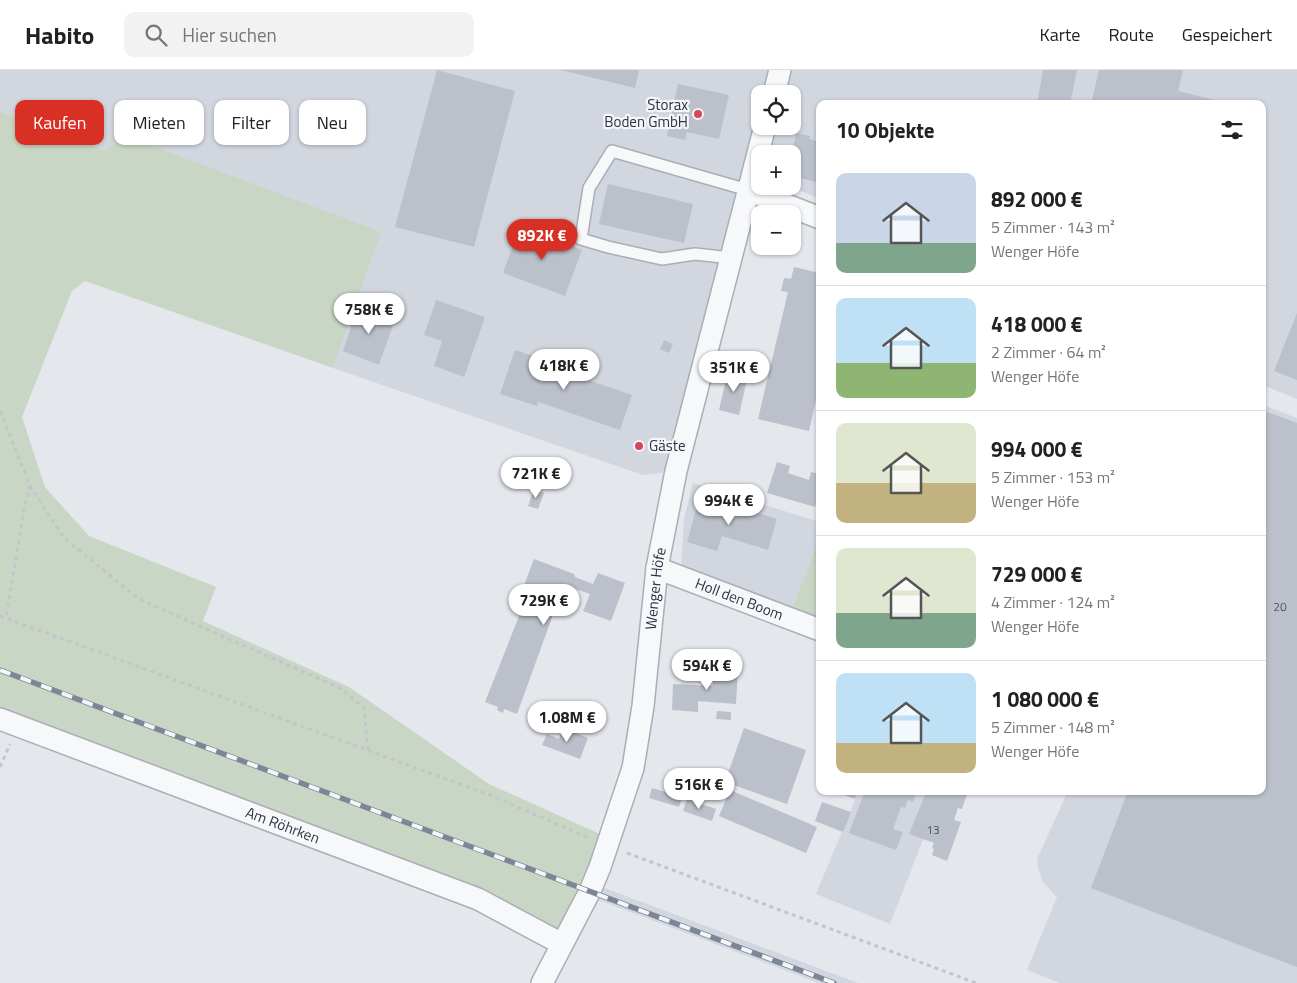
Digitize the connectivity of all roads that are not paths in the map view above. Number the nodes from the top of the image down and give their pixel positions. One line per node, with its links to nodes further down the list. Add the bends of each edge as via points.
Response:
1 (780, 70): 2 (street)
2 (776, 85)
3 (763, 135): 4 (street, Wenger Höfe)
4 (748, 190): 5 (street); 6 (street, Wenger Höfe); 6 (lane, via 612,151 589,188 581,238 662,259 695,254)
5 (816, 216)
6 (731, 258): 7 (street, Wenger Höfe, via 676,472)
7 (657, 568): 8 (street, Holl den Boom); 10 (street, Wenger Höfe, via 643,706 633,768 590,891)
8 (816, 628)
9 (0, 719): 10 (street, Am Röhrken, via 478,898)
10 (562, 944): 11 (street, Wenger Höfe)
11 (542, 983)

